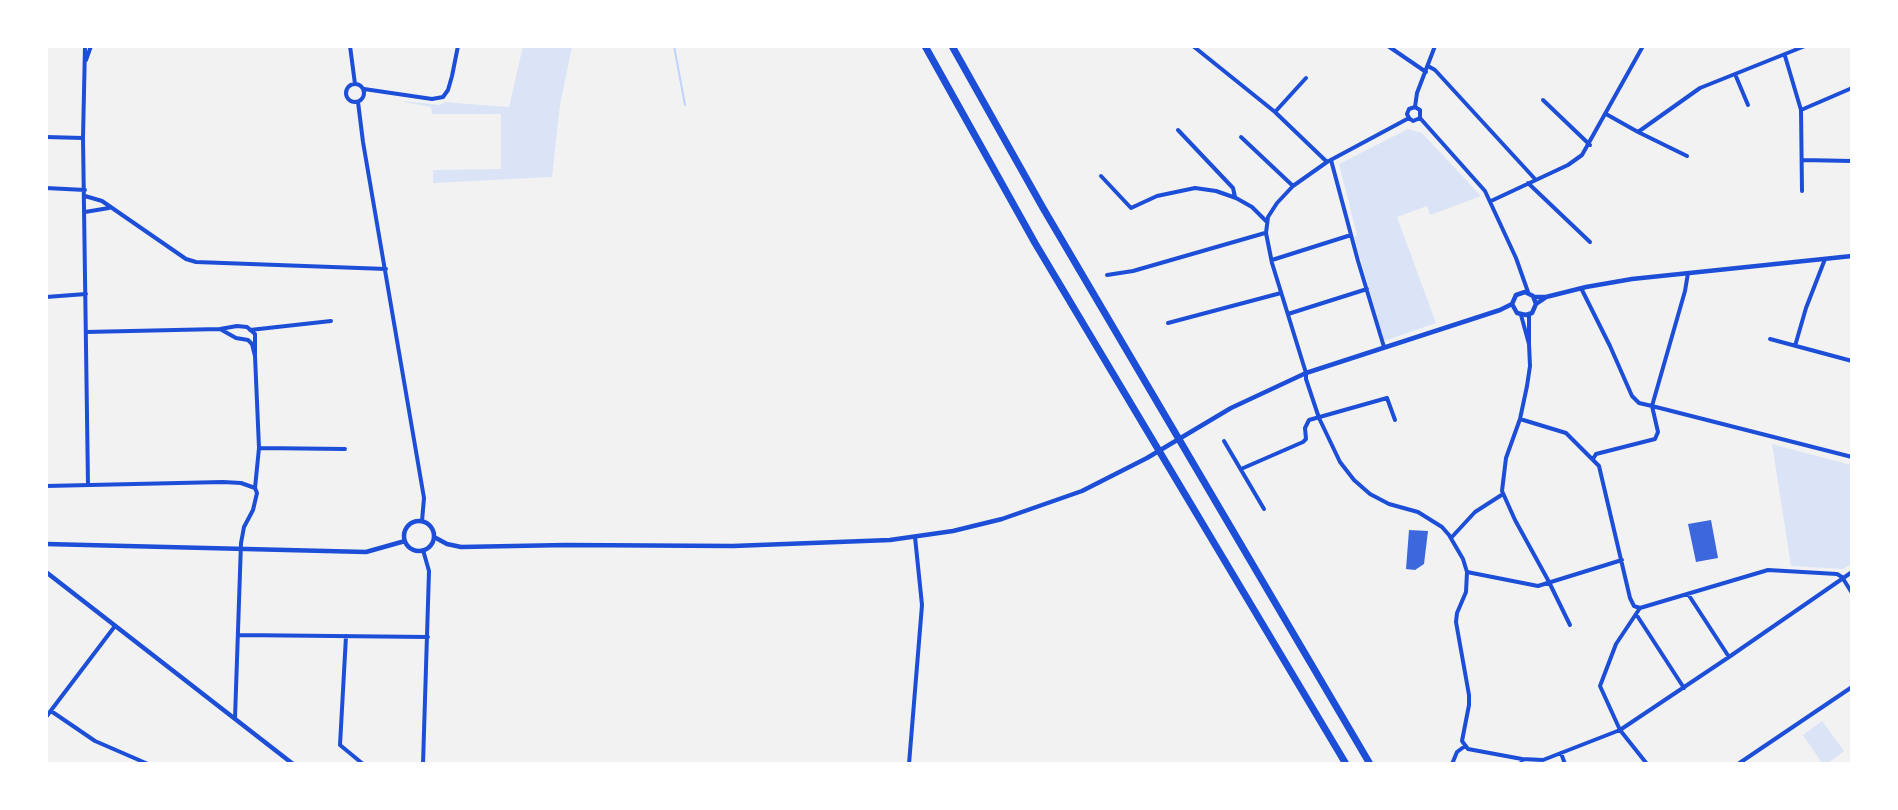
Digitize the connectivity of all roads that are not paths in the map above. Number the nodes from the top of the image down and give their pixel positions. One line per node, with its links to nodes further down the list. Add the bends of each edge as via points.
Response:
1 (85, 46): 13 (street)
2 (91, 46): 13 (street)
3 (350, 46): 18 (street)
4 (458, 46): 20 (street, via 443,97 432,99)
5 (926, 46): 142 (highway, via 1041,253)
6 (952, 46): 143 (highway)
7 (1193, 46): 26 (street)
8 (1388, 46): 15 (street)
9 (1435, 46): 14 (street)
10 (1643, 46): 27 (street)
11 (1805, 46): 12 (street)
12 (1785, 56): 16 (street); 25 (street)
13 (85, 61): 34 (street)
14 (1428, 66): 15 (street); 41 (street)
15 (1426, 72): 24 (street)
16 (1735, 74): 23 (street); 31 (street, via 1700,88)
17 (1306, 78): 26 (street)
18 (355, 84): 20 (street); 22 (street, via 348,87 346,94 349,100)
19 (1851, 88): 25 (street)
20 (364, 89): 22 (street)
21 (1543, 100): 35 (street)
22 (358, 102): 59 (street)
23 (1748, 105)
24 (1415, 107): 28 (street, via 1409,109); 29 (street, via 1420,110)
25 (1801, 110): 37 (street)
26 (1275, 112): 38 (street)
27 (1606, 114): 31 (street); 35 (street)
28 (1408, 118): 29 (street); 38 (street)
29 (1420, 118): 49 (street)
30 (1178, 130): 48 (street, via 1233,188)
31 (1638, 132): 36 (street)
32 (46, 137): 34 (street)
33 (1241, 137): 43 (street)
34 (83, 138): 45 (street)
35 (1590, 145): 41 (street, via 1575,161)
36 (1687, 156)
37 (1802, 160): 39 (street); 46 (street)
38 (1329, 161): 43 (street); 54 (street)
39 (1851, 161)
40 (1101, 176): 48 (street, via 1131,208 1157,196 1195,188)
41 (1535, 179): 42 (street)
42 (1528, 183): 49 (street); 55 (street)
43 (1293, 186): 52 (street, via 1277,203)
44 (46, 188): 45 (street)
45 (85, 190): 47 (street)
46 (1802, 191)
47 (85, 196): 50 (street); 51 (street)
48 (1236, 198): 52 (street)
49 (1491, 201): 62 (street)
50 (110, 208): 51 (street); 59 (street, via 196,262)
51 (85, 212): 68 (street)
52 (1267, 222): 53 (street)
53 (1266, 233): 58 (street); 61 (street)
54 (1352, 235): 58 (street); 64 (street)
55 (1590, 242)
56 (1851, 256): 57 (street)
57 (1825, 259): 60 (street); 84 (street)
58 (1272, 260): 67 (street)
59 (386, 269): 104 (street, via 424,498)
60 (1688, 272): 63 (street); 89 (street)
61 (1107, 275)
62 (1523, 281): 65 (street); 66 (street)
63 (1581, 288): 71 (street); 89 (street, via 1632,396 1639,403)
64 (1367, 289): 74 (street); 85 (street)
65 (1521, 292): 66 (street); 73 (street)
66 (1528, 292): 70 (street)
67 (1281, 293): 74 (street); 78 (street)
68 (86, 294): 69 (street); 81 (street)
69 (46, 297)
70 (1534, 297): 71 (street); 72 (street)
71 (1546, 297): 72 (street)
72 (1536, 304): 75 (street)
73 (1513, 307): 76 (street); 85 (street)
74 (1288, 314): 88 (street)
75 (1529, 314): 76 (street); 83 (street)
76 (1521, 315): 83 (street)
77 (331, 321): 80 (street)
78 (1168, 323)
79 (220, 329): 80 (street, via 237,326); 81 (street); 86 (street, via 248,340)
80 (250, 330): 86 (street, via 255,334)
81 (86, 332): 99 (street)
82 (1770, 339): 84 (street)
83 (1529, 344): 91 (street)
84 (1795, 346): 87 (street)
85 (1384, 347): 88 (street)
86 (255, 356): 94 (street)
87 (1851, 361)
88 (1306, 373): 90 (street); 106 (street, via 1240,403 1082,491 1000,520)
89 (1652, 406): 96 (street); 97 (street, via 1658,430 1655,439 1596,454)
90 (1319, 418): 92 (street, via 1388,398); 98 (street, via 1306,423 1303,442); 107 (street, via 1330,445 1354,480 1389,504 1418,512 1442,527)
91 (1520, 419): 97 (street, via 1566,433); 102 (street, via 1506,458)
92 (1395, 420)
93 (1224, 441): 98 (street)
94 (259, 448): 95 (street); 101 (street)
95 (345, 448)
96 (1851, 457)
97 (1593, 459): 112 (street, via 1601,472)
98 (1241, 469): 103 (street)
99 (88, 485): 100 (street); 101 (street, via 223,482)
100 (46, 486)
101 (255, 488): 110 (street, via 253,510 244,527)
102 (1503, 494): 107 (street, via 1475,512); 117 (street)
103 (1264, 509)
104 (422, 520): 105 (street, via 432,528); 108 (street, via 409,524 404,532)
105 (434, 537): 106 (street, via 461,548 733,546); 111 (street)
106 (915, 537): 141 (street, via 922,605)
107 (1451, 538): 114 (street)
108 (405, 541): 110 (street, via 366,552); 111 (street, via 414,550)
109 (46, 544): 110 (street)
110 (241, 548): 124 (street)
111 (423, 550): 126 (street, via 429,571)
112 (1622, 560): 117 (street); 120 (street, via 1630,598)
113 (46, 572): 123 (street)
114 (1467, 572): 117 (street, via 1530,586); 134 (street, via 1456,629 1469,695 1462,741)
115 (1851, 572): 116 (street)
116 (1842, 578): 118 (street); 119 (street, via 1835,574 1767,570); 127 (street)
117 (1550, 583): 122 (street)
118 (1851, 593)
119 (1688, 594): 120 (street); 127 (street)
120 (1640, 608): 121 (street)
121 (1636, 614): 129 (street); 133 (street, via 1616,644 1600,686)
122 (1570, 625)
123 (115, 626): 130 (street); 132 (street)
124 (238, 635): 125 (street); 132 (street)
125 (346, 636): 126 (street); 139 (street, via 340,745)
126 (428, 637): 140 (street)
127 (1729, 657): 129 (street)
128 (1851, 687): 147 (street)
129 (1684, 688): 133 (street)
130 (51, 711): 131 (street); 137 (street, via 95,741)
131 (46, 717)
132 (235, 718): 138 (street)
133 (1620, 730): 135 (street); 146 (street)
134 (1465, 746): 136 (street); 144 (street)
135 (1562, 753): 136 (street, via 1544,760); 145 (street)
136 (1521, 761)
137 (148, 764)
138 (293, 764)
139 (363, 764)
140 (423, 764)
141 (909, 764)
142 (1346, 764)
143 (1370, 764)
144 (1452, 764)
145 (1565, 764)
146 (1647, 764)
147 (1738, 764)

